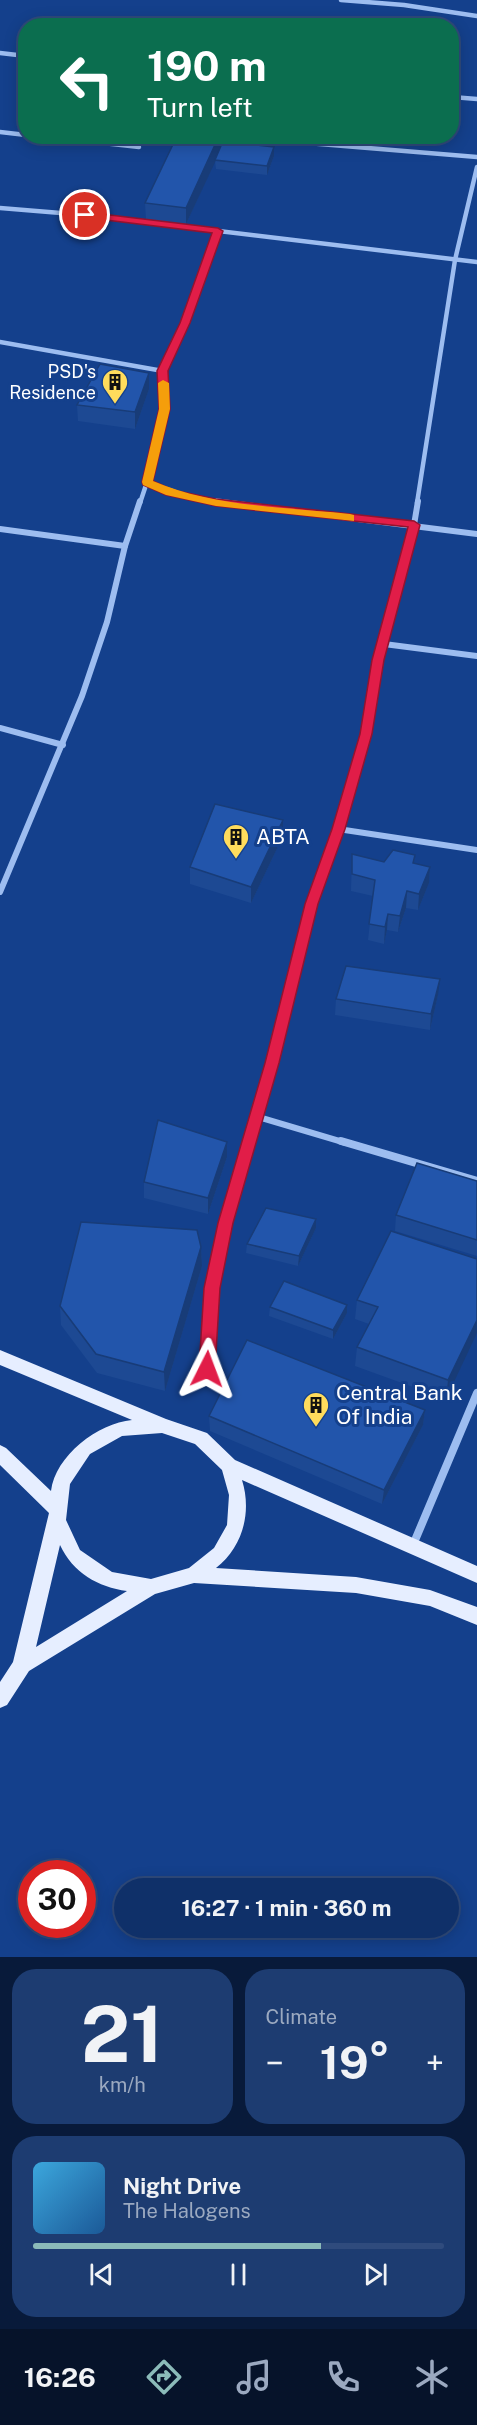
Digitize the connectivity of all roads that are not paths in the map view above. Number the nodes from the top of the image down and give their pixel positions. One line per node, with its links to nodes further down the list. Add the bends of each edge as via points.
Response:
1 (342, 0): 2 (street)
2 (405, 3): 3 (street)
3 (477, 16)
4 (0, 53): 5 (street)
5 (18, 55)
6 (459, 98): 7 (street)
7 (477, 99)
8 (0, 132): 9 (street)
9 (18, 134)
10 (112, 144): 12 (street)
11 (320, 144): 13 (street)
12 (139, 147)
13 (477, 157)
14 (477, 166): 17 (street)
15 (0, 208): 16 (street)
16 (218, 231): 17 (street); 20 (street)
17 (455, 260): 18 (street); 22 (street)
18 (477, 262)
19 (0, 342): 20 (street)
20 (163, 371): 21 (street, via 165,409)
21 (147, 482): 22 (street, via 216,503); 25 (street)
22 (414, 525): 24 (street); 26 (street)
23 (0, 529): 25 (street)
24 (477, 534)
25 (125, 546): 29 (street, via 115,600)
26 (384, 644): 27 (street); 30 (street, via 366,734)
27 (477, 656)
28 (0, 729): 29 (street)
29 (63, 745): 32 (street)
30 (338, 829): 31 (street); 33 (street, via 312,904)
31 (477, 850)
32 (0, 892)
33 (255, 1116): 34 (street); 36 (street, via 212,1288)
34 (477, 1181)
35 (0, 1357): 38 (main road)
36 (207, 1369)
37 (477, 1393): 42 (street)
38 (162, 1425): 40 (main road, via 201,1438); 41 (main road, via 119,1429 84,1449 61,1482)
39 (0, 1453): 41 (main road)
40 (229, 1466): 42 (main road); 43 (main road, via 238,1495 236,1526 220,1554)
41 (57, 1515): 45 (main road, via 74,1556 108,1580); 47 (main road)
42 (412, 1547): 44 (main road)
43 (194, 1575): 45 (main road); 46 (main road, via 356,1585 430,1598)
44 (477, 1575)
45 (151, 1587): 47 (main road)
46 (477, 1616)
47 (22, 1665): 48 (main road)
48 (0, 1699)

